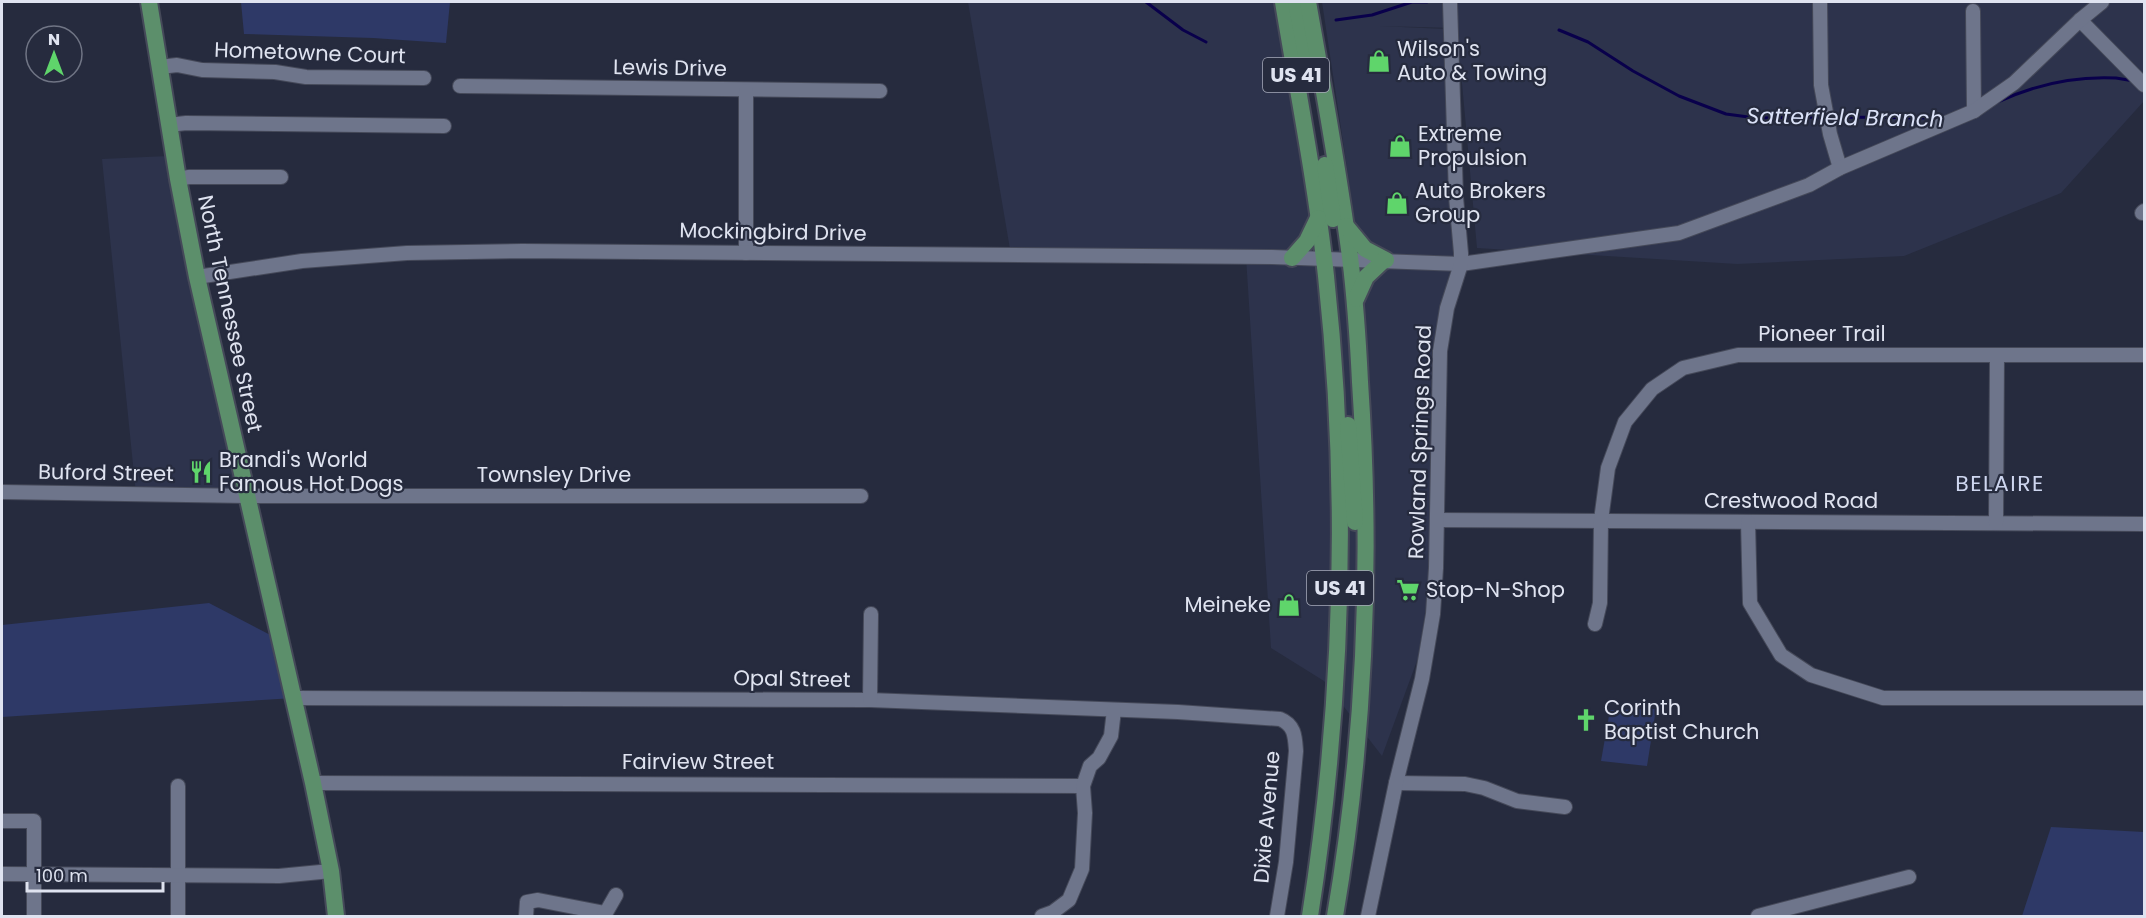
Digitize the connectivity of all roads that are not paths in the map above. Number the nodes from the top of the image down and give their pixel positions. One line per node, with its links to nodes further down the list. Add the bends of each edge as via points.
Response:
1 (149, 2): 10 (main road, North Tennessee Street)
2 (1283, 2): 22 (main road, US 41)
3 (1296, 2): 27 (main road, via 1335,232)
4 (1308, 2): 23 (main road, US 41)
5 (1450, 2): 29 (street, Rowland Springs Road)
6 (1820, 2): 19 (street, via 1821,86)
7 (2102, 2): 9 (street, Mockingbird Drive)
8 (1973, 11): 16 (street)
9 (2080, 20): 12 (street); 16 (street, Mockingbird Drive, via 2014,83)
10 (160, 67): 11 (street, Hometowne Court, via 177,65 306,77); 17 (main road, North Tennessee Street)
11 (424, 78)
12 (2145, 85)
13 (460, 86): 14 (street, Lewis Drive)
14 (746, 91): 15 (street, Lewis Drive); 24 (street)
15 (880, 91)
16 (1974, 111): 19 (street, Mockingbird Drive)
17 (169, 125): 18 (street); 21 (main road, North Tennessee Street)
18 (444, 126)
19 (1840, 168): 29 (street, Mockingbird Drive, via 1809,184 1679,232)
20 (281, 177): 21 (street)
21 (178, 178): 30 (main road, North Tennessee Street)
22 (1318, 217): 25 (main road, via 1307,241); 26 (main road, US 41)
23 (1346, 225): 27 (main road, US 41); 28 (main road, via 1365,249)
24 (746, 253): 25 (street, Mockingbird Drive); 30 (street, Mockingbird Drive, via 406,253 302,261)
25 (1292, 258): 26 (street, Mockingbird Drive)
26 (1324, 258): 27 (street, Mockingbird Drive); 42 (main road, via 1332,264 1337,279 1357,541); 69 (main road, US 41, via 1337,413 1340,577 1331,756)
27 (1350, 259): 28 (street, Mockingbird Drive); 31 (main road, US 41)
28 (1385, 260): 29 (street, Mockingbird Drive); 31 (main road, via 1366,277)
29 (1461, 264): 37 (street, Rowland Springs Road, via 1441,344)
30 (197, 277): 35 (main road, North Tennessee Street)
31 (1354, 303): 42 (main road, US 41, via 1364,456)
32 (2145, 355): 33 (street, Pioneer Trail)
33 (1997, 356): 38 (street, Pioneer Trail, via 1738,355 1683,368 1652,389 1625,422 1608,468); 40 (street)
34 (2, 492): 35 (street, Buford Street)
35 (247, 496): 36 (street, Townsley Drive); 45 (main road, North Tennessee Street)
36 (861, 496)
37 (1437, 520): 38 (street, Crestwood Road); 51 (street, Rowland Springs Road, via 1430,633)
38 (1601, 520): 39 (street, Crestwood Road); 44 (street, Pioneer Trail, via 1600,603)
39 (1748, 522): 40 (street, Crestwood Road); 46 (street, via 1750,603 1781,655 1811,675 1883,698)
40 (1996, 523): 41 (street, Crestwood Road)
41 (2145, 524)
42 (1365, 570): 70 (main road, US 41, via 1357,747)
43 (871, 614): 47 (street)
44 (1595, 624)
45 (294, 698): 47 (street, Opal Street); 50 (main road, North Tennessee Street)
46 (2145, 698)
47 (870, 700): 48 (street, Opal Street)
48 (1114, 710): 49 (street, Opal Street, via 1280,719); 53 (street, via 1111,736 1090,766)
49 (1288, 723): 68 (street, Dixie Avenue, via 1294,733 1296,752)
50 (313, 783): 53 (street, Fairview Street); 56 (main road, North Tennessee Street)
51 (1396, 783): 54 (street, via 1465,784 1517,801); 71 (street, Rowland Springs Road)
52 (178, 786): 59 (street)
53 (1083, 786): 67 (street, via 1082,869 1069,900)
54 (1565, 807)
55 (2, 821): 58 (street, via 34,821)
56 (331, 871): 59 (street, via 297,875); 65 (main road, North Tennessee Street)
57 (2, 874): 58 (street)
58 (34, 874): 59 (street); 63 (street)
59 (178, 875): 64 (street)
60 (1909, 877): 72 (street)
61 (616, 895): 62 (street)
62 (605, 915): 66 (street, via 538,900 527,902)
63 (34, 916)
64 (178, 916)
65 (336, 916)
66 (526, 916)
67 (1042, 916)
68 (1277, 916)
69 (1310, 916)
70 (1335, 916)
71 (1368, 916)
72 (1758, 916)

